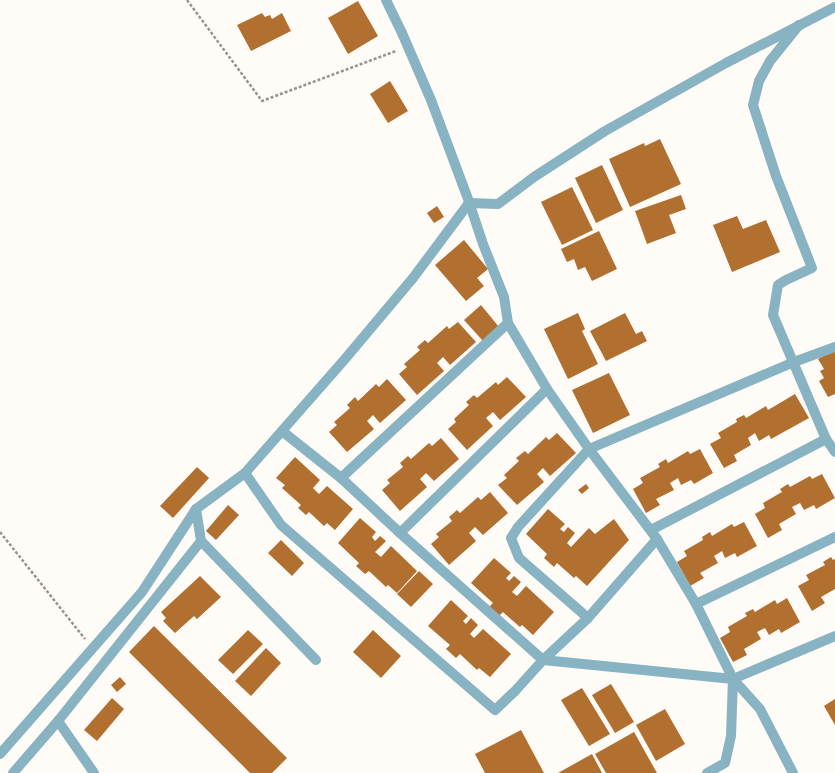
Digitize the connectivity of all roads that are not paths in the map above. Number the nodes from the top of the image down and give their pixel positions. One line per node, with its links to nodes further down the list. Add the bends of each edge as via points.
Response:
1 (386, 0): 4 (street, via 431,100)
2 (835, 7): 3 (street)
3 (799, 25): 4 (street, via 605,130 498,204); 7 (street, via 770,61 759,81 753,104 776,176 812,268 778,285 773,315)
4 (469, 203): 5 (street, via 504,297); 9 (street, via 413,278)
5 (508, 323): 8 (street); 14 (street)
6 (835, 347): 7 (street)
7 (794, 362): 10 (street); 11 (street)
8 (548, 389): 11 (street); 16 (street)
9 (282, 431): 13 (street); 14 (street)
10 (826, 439): 12 (street); 17 (street)
11 (589, 449): 17 (street); 21 (street, via 511,538 519,558)
12 (835, 452)
13 (245, 473): 15 (street); 24 (street, via 281,525 495,710)
14 (341, 478): 16 (street)
15 (196, 510): 19 (street); 27 (street, via 142,592)
16 (400, 534): 24 (street)
17 (654, 534): 20 (street); 21 (street)
18 (835, 537): 20 (street)
19 (201, 542): 23 (street); 26 (street)
20 (696, 604): 25 (street)
21 (588, 618): 24 (street)
22 (835, 636): 25 (street)
23 (316, 660)
24 (543, 660): 25 (street)
25 (733, 679): 30 (street, via 731,736 725,763); 31 (street, via 760,709)
26 (58, 721): 28 (street); 29 (street)
27 (0, 754)
28 (14, 773)
29 (94, 773)
30 (707, 773)
31 (793, 773)

